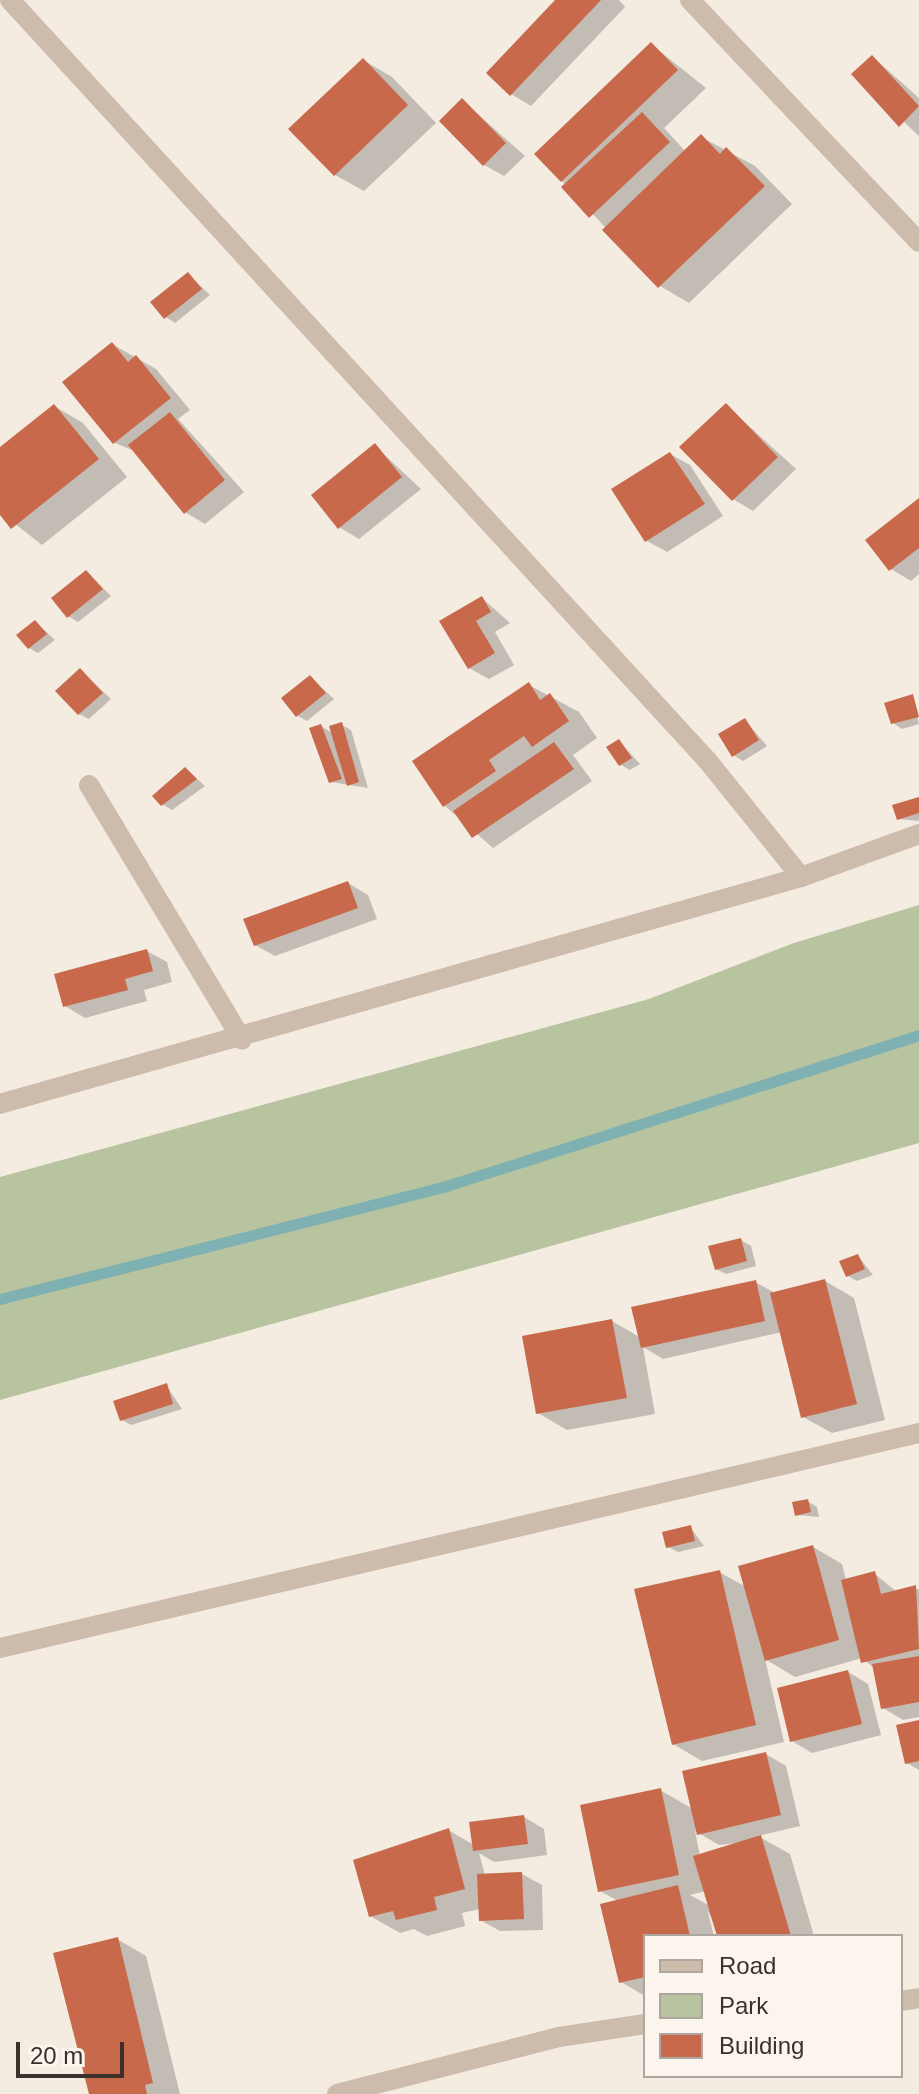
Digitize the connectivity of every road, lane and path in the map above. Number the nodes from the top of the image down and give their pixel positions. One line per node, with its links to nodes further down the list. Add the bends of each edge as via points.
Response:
1 (10, 0): 6 (street, via 707,760)
2 (690, 0): 3 (street)
3 (919, 242)
4 (89, 785): 7 (street)
5 (919, 834): 6 (street)
6 (801, 877): 7 (street)
7 (242, 1040): 8 (street)
8 (0, 1104)
9 (919, 1433): 10 (street)
10 (0, 1648)
11 (643, 2024): 12 (street, via 559,2037)
12 (337, 2094)

